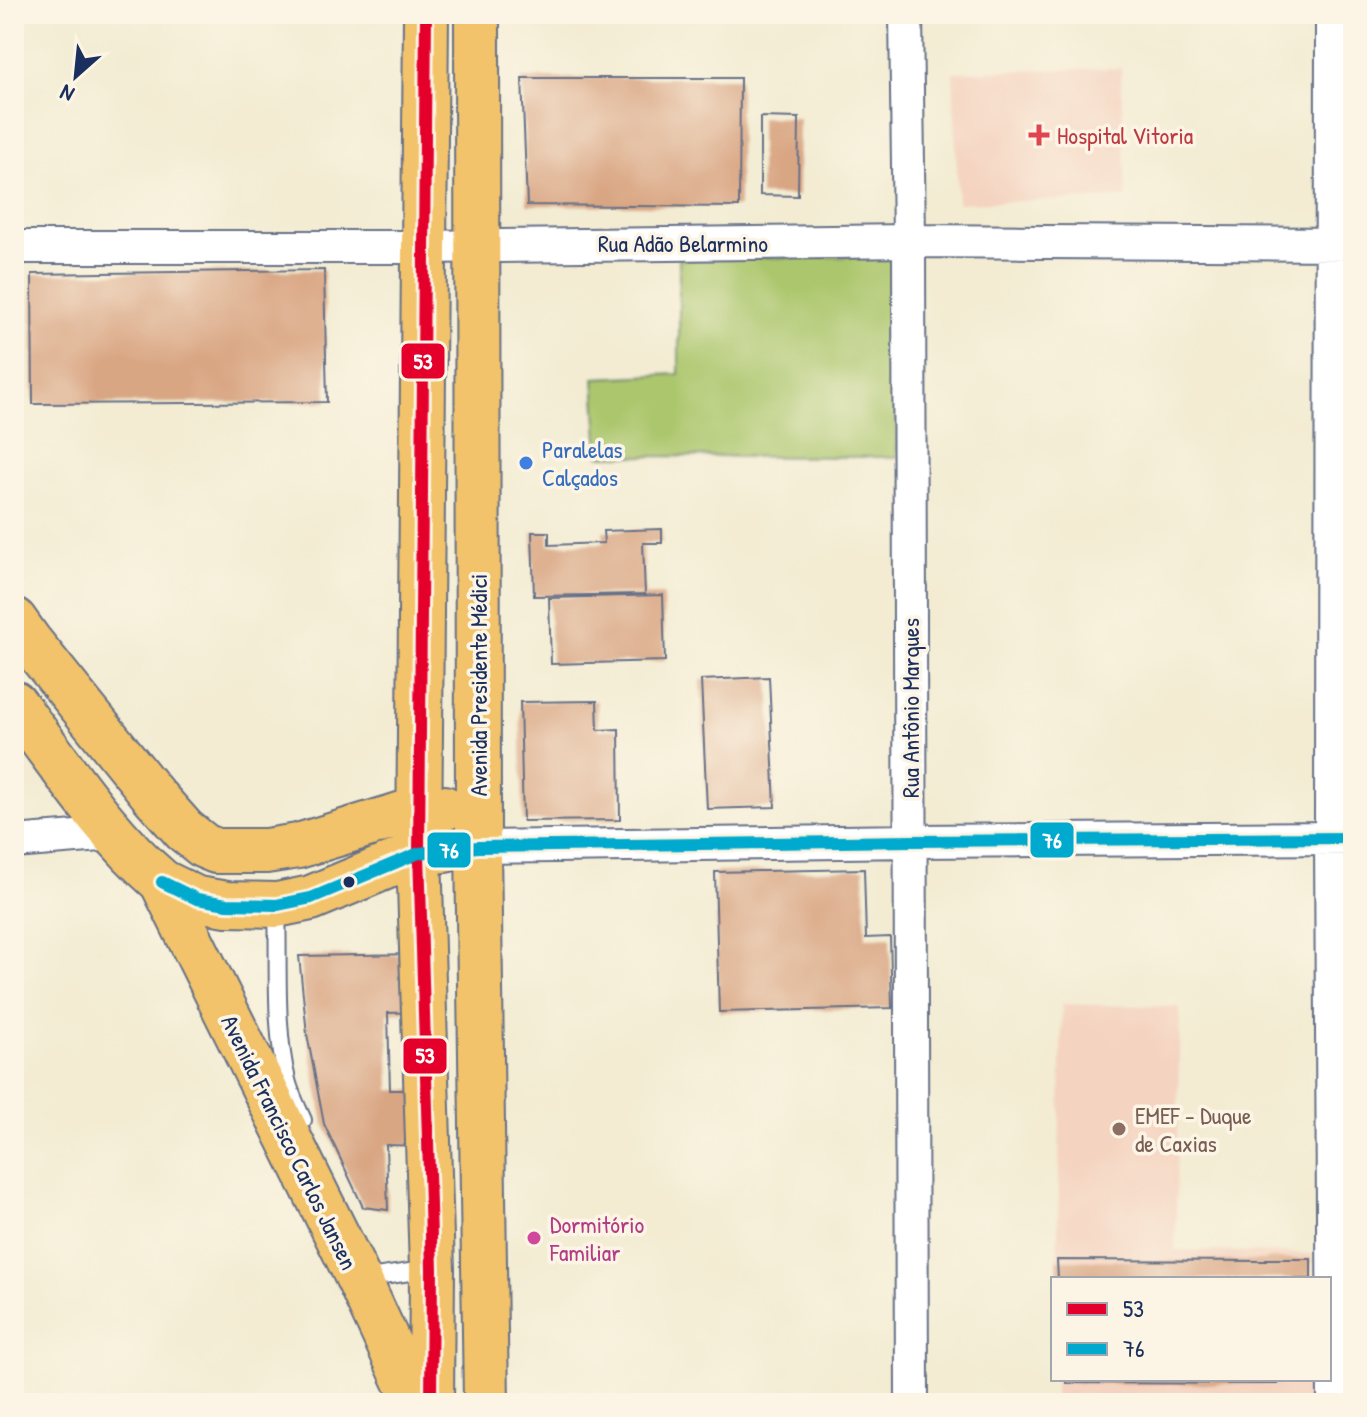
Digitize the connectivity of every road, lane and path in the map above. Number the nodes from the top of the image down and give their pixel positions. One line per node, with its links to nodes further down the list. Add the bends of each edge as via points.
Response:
1 (426, 14): 9 (main road)
2 (477, 14): 7 (main road, Avenida Presidente Médici)
3 (906, 14): 5 (street, Rua Antônio Marques)
4 (1332, 14): 6 (street)
5 (909, 241): 6 (street, Rua Adão Belarmino); 7 (street, Rua Adão Belarmino); 16 (street, Rua Antônio Marques)
6 (1343, 244): 15 (street)
7 (476, 245): 9 (street, Rua Adão Belarmino); 13 (main road, Avenida Presidente Médici)
8 (14, 247): 9 (street, Rua Adão Belarmino)
9 (424, 247): 12 (main road)
10 (19, 641): 12 (main road, via 184,830 204,846 231,852 287,848)
11 (14, 703): 14 (main road, Avenida Francisco Carlos Jansen)
12 (419, 809): 13 (main road); 18 (main road)
13 (478, 827): 16 (street); 18 (main road, Avenida Francisco Carlos Jansen); 26 (main road, Avenida Presidente Médici)
14 (114, 834): 17 (street); 19 (main road, Avenida Francisco Carlos Jansen)
15 (1342, 838): 16 (street); 28 (street)
16 (911, 841): 27 (street, Rua Antônio Marques)
17 (14, 842)
18 (419, 853): 20 (main road, Avenida Francisco Carlos Jansen, via 311,898); 22 (main road)
19 (162, 882): 20 (main road, Avenida Francisco Carlos Jansen, via 197,899); 23 (main road, Avenida Francisco Carlos Jansen)
20 (277, 905): 21 (lane, via 278,1013 287,1081)
21 (309, 1134)
22 (432, 1269): 23 (lane); 25 (main road)
23 (368, 1274): 24 (main road, Avenida Francisco Carlos Jansen)
24 (416, 1403)
25 (431, 1403)
26 (486, 1403)
27 (912, 1403)
28 (1334, 1403)

